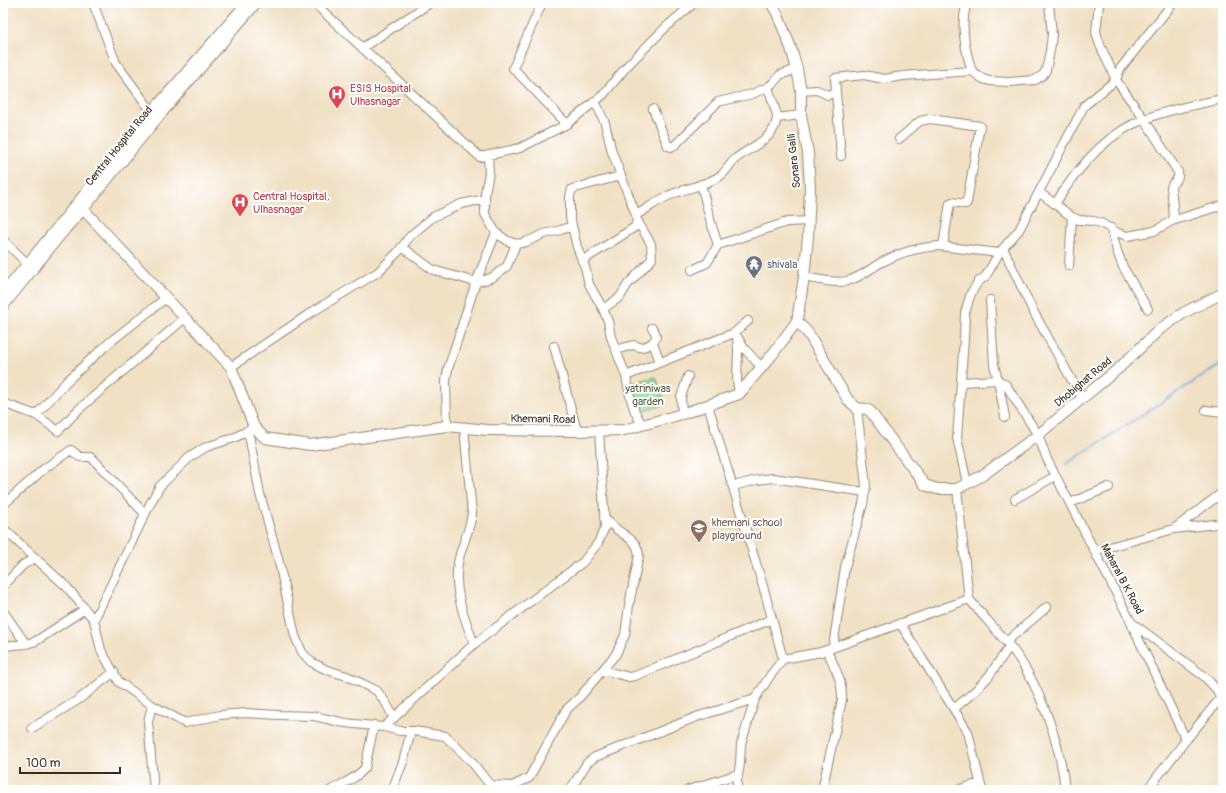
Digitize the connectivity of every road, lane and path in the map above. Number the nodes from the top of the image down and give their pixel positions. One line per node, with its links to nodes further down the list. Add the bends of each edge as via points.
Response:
1 (93, 3): 24 (street, via 116,63)
2 (247, 3): 24 (street, Central Hospital Road)
3 (256, 3): 24 (street, Central Hospital Road)
4 (314, 3): 13 (street)
5 (430, 3): 13 (street)
6 (542, 3): 27 (street, via 513,68)
7 (694, 3): 21 (street, via 665,28)
8 (770, 3): 14 (street, Sonara Galli, via 777,13)
9 (967, 3): 15 (street, via 964,25 967,55)
10 (1049, 3): 15 (street, via 1052,35 1048,63 1043,75 1036,80 1009,82 983,79)
11 (1099, 3): 16 (street, via 1096,32)
12 (1173, 3): 16 (street, via 1120,70)
13 (362, 48): 29 (street, via 480,157)
14 (797, 69): 17 (street, via 780,75); 18 (street, Sonara Galli)
15 (972, 71): 19 (street, via 884,79 864,76 835,78)
16 (1116, 80): 26 (street); 33 (street, via 1084,106)
17 (768, 87): 22 (street, via 752,94 718,102 671,147 668,146); 25 (street)
18 (801, 91): 19 (street, via 817,90 828,95); 23 (street, Sonara Galli)
19 (836, 92): 30 (street)
20 (1223, 99): 26 (street)
21 (595, 101): 27 (street); 31 (street, via 605,123)
22 (653, 109)
23 (801, 114): 25 (street); 40 (street, Sonara Galli, via 808,153)
24 (155, 115): 37 (street, Central Hospital Road)
25 (777, 118): 32 (street, via 775,128 768,137 734,160 720,176)
26 (1144, 119): 35 (street, via 1104,144 1074,175); 41 (street, via 1178,172 1178,179 1171,187 1174,216)
27 (567, 124): 29 (street, via 520,148)
28 (899, 139): 49 (street, via 920,121 930,119 980,126 968,202 950,203)
29 (488, 155): 34 (street, via 489,173)
30 (841, 156)
31 (620, 176): 39 (street); 42 (street, via 572,189)
32 (701, 184): 39 (street, via 669,196); 47 (street)
33 (1039, 192): 35 (street); 50 (street, via 1019,230)
34 (485, 199): 44 (street, via 485,214); 48 (street, via 461,204 433,217)
35 (1055, 204): 38 (street)
36 (1223, 205): 41 (street)
37 (79, 207): 52 (street, Central Hospital Road, via 65,229); 59 (street)
38 (1072, 216): 43 (street); 53 (street)
39 (636, 217): 51 (street, via 635,226); 62 (street, via 651,244 652,259 628,284 620,297)
40 (809, 220): 47 (street, via 787,222); 55 (street, Sonara Galli)
41 (1172, 221): 43 (street, via 1154,231 1128,236)
42 (572, 226): 46 (street); 51 (street)
43 (1111, 228): 63 (street, via 1123,267)
44 (496, 233): 46 (street); 56 (street)
45 (3, 240): 52 (street)
46 (516, 244): 56 (street, via 507,266 493,277)
47 (718, 245): 54 (street, via 707,263)
48 (402, 246): 56 (street, via 433,270); 73 (street, via 378,272 312,312)
49 (943, 246): 50 (street); 55 (street, via 918,249 890,258 847,281)
50 (1001, 251): 78 (street, via 986,276 978,282 971,293 965,313); 80 (street)
51 (582, 261): 62 (street, via 589,284)
52 (30, 266): 57 (street, Central Hospital Road); 61 (street, Central Hospital Road)
53 (1069, 266)
54 (692, 270)
55 (804, 277): 66 (street, Sonara Galli)
56 (476, 282): 90 (street, via 447,374)
57 (3, 294)
58 (1223, 294): 80 (street, Dhobighat Road, via 1185,312 1160,329 1119,368)
59 (166, 298): 64 (street); 86 (street, via 110,342 68,380)
60 (990, 300): 77 (street)
61 (3, 306)
62 (603, 309): 71 (street)
63 (1148, 309)
64 (185, 318): 73 (street); 86 (street, via 78,410 58,431)
65 (748, 321): 68 (street)
66 (797, 321): 74 (street, Khemani Road); 83 (street, via 808,334 848,400)
67 (652, 328): 69 (street, via 656,334)
68 (736, 335): 72 (street); 74 (street); 79 (street)
69 (653, 343): 71 (street); 72 (street)
70 (554, 346): 94 (street)
71 (616, 350): 75 (street)
72 (660, 362): 75 (street)
73 (231, 367): 92 (street)
74 (762, 368): 79 (street, Khemani Road)
75 (626, 376): 89 (street, via 633,407)
76 (688, 376): 87 (street, via 681,397)
77 (998, 380): 78 (street); 88 (street); 95 (street, Maharal B K Road, via 1006,384)
78 (961, 382): 97 (street, via 957,438)
79 (739, 394): 82 (street, Khemani Road)
80 (1082, 398): 95 (street, Dhobighat Road)
81 (3, 403): 86 (street)
82 (708, 405): 87 (street, Khemani Road); 98 (street)
83 (857, 408): 100 (street, via 870,411 925,485 937,489); 101 (street, via 866,475)
84 (1206, 410): 85 (street)
85 (1223, 412)
86 (36, 414)
87 (682, 414): 89 (street, Khemani Road)
88 (1005, 417)
89 (642, 425): 93 (street, Khemani Road, via 624,430)
90 (447, 426): 91 (street, Khemani Road); 92 (street, Khemani Road, via 310,445 265,438)
91 (464, 428): 94 (street, Khemani Road); 123 (street, via 472,513 458,563 457,578 463,615)
92 (251, 429): 106 (street, via 234,438 206,447 190,457 160,486); 134 (street, via 260,494 278,558 295,636 302,652 311,662 377,691)
93 (599, 430): 94 (street, Khemani Road); 107 (street)
94 (578, 431)
95 (1038, 435): 97 (street, Dhobighat Road, via 983,475); 104 (street, Maharal B K Road, via 1047,459)
96 (1050, 479): 103 (street)
97 (967, 483): 100 (street, Dhobighat Road)
98 (733, 486): 101 (street, via 773,478); 118 (street)
99 (1109, 486): 104 (street)
100 (957, 489): 114 (street)
101 (865, 492): 126 (street, via 845,566)
102 (1223, 492): 110 (street)
103 (1015, 499)
104 (1070, 503): 111 (street, Maharal B K Road)
105 (3, 505): 106 (street, via 45,468 71,450 80,457 93,459)
106 (145, 514): 119 (street)
107 (604, 518): 123 (street, via 605,527 598,543 583,562); 128 (street, via 629,537 638,547 639,555 625,635 616,654)
108 (1223, 523): 110 (street)
109 (3, 528): 112 (street)
110 (1174, 530): 111 (street)
111 (1095, 551): 120 (street, Maharal B K Road)
112 (35, 558): 113 (street, via 23,565); 116 (street, via 66,586)
113 (3, 586)
114 (969, 599): 121 (street); 124 (street)
115 (1046, 607): 124 (street)
116 (85, 609): 119 (street); 122 (street, via 36,641)
117 (3, 610): 122 (street)
118 (772, 619): 127 (street); 128 (street, via 635,676 629,677)
119 (94, 620): 129 (street, via 101,650)
120 (1131, 622): 131 (street, Maharal B K Road, via 1205,677); 139 (street)
121 (900, 624): 126 (street); 133 (street)
122 (26, 644): 125 (street)
123 (474, 644): 134 (street)
124 (1008, 644): 133 (street, via 989,676); 150 (street, via 1028,675 1048,718 1063,770)
125 (3, 646)
126 (830, 648): 127 (street); 148 (street, via 840,680 842,700)
127 (783, 659): 130 (street)
128 (603, 670): 138 (street, via 566,710 529,778 512,786 490,785 445,736)
129 (114, 672): 132 (street, via 119,682); 137 (street, via 78,700)
130 (755, 699): 140 (street, via 741,744); 145 (street, via 699,716 595,757 587,763)
131 (1222, 699): 139 (street)
132 (152, 705): 135 (street, via 185,723 246,712 314,716 345,723); 142 (street, via 148,722)
133 (954, 709): 141 (street, via 968,732)
134 (394, 718): 136 (street)
135 (374, 725): 136 (street); 143 (street, via 365,768 361,774)
136 (384, 727): 138 (street)
137 (32, 728)
138 (411, 731): 144 (street)
139 (1186, 740): 151 (street)
140 (738, 774): 146 (street); 147 (street)
141 (981, 786): 149 (street)
142 (154, 790)
143 (331, 790)
144 (392, 790)
145 (570, 790)
146 (688, 790)
147 (737, 790)
148 (822, 790)
149 (957, 790)
150 (1065, 790)
151 (1148, 790)

